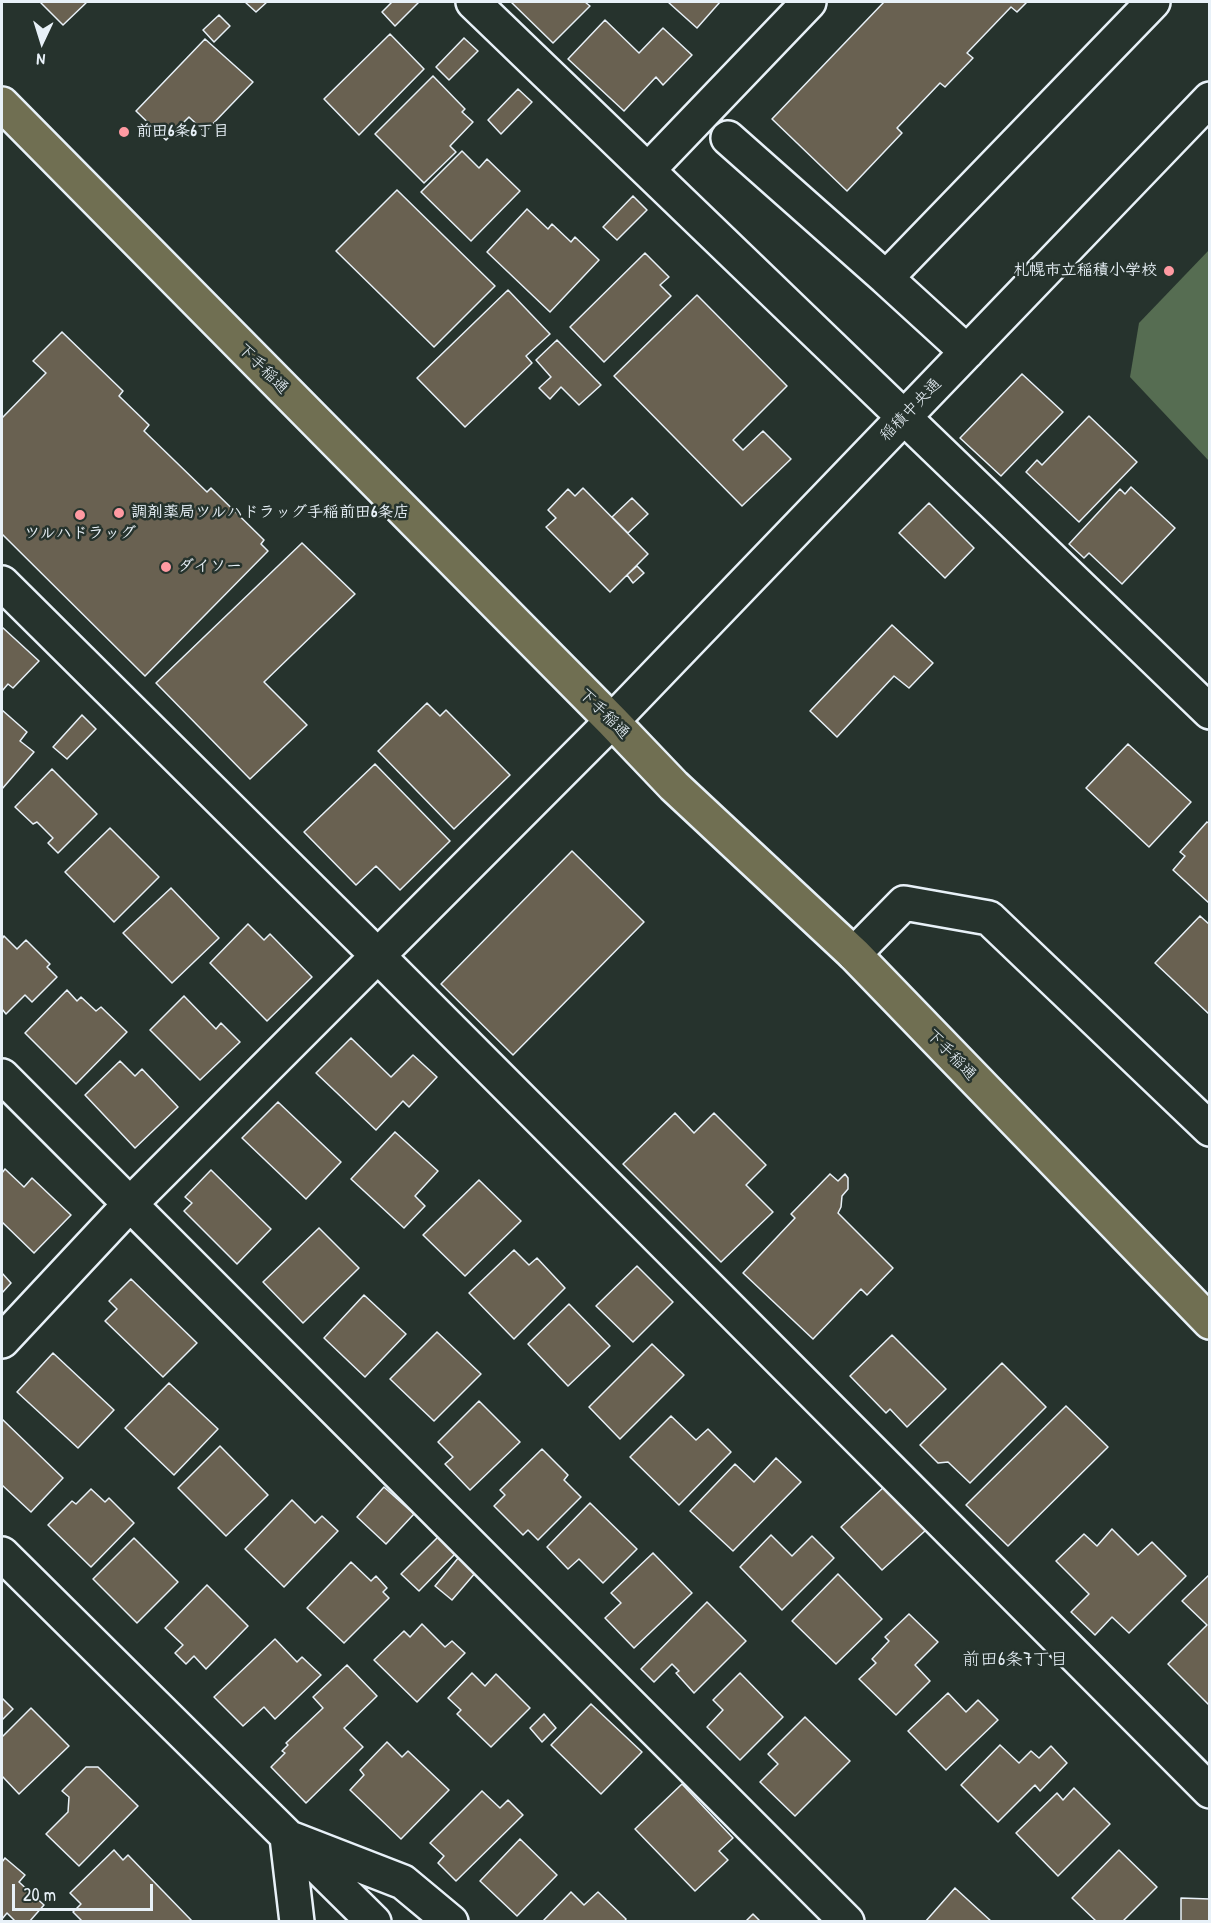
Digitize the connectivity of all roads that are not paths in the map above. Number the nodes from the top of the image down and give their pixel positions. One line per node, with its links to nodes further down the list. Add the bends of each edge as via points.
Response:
1 (473, 2): 7 (street)
2 (809, 2): 7 (street)
3 (1153, 2): 8 (street)
4 (1209, 99): 9 (street, 稲積中央通)
5 (2, 104): 13 (main road, 下手稲通)
6 (728, 138): 8 (street)
7 (648, 170): 10 (street)
8 (886, 278): 9 (street)
9 (967, 352): 10 (street, 稲積中央通)
10 (905, 416): 12 (street); 13 (street, 稲積中央通)
11 (2, 583): 15 (street)
12 (1209, 712)
13 (612, 721): 14 (main road, 下手稲通, via 674,786); 15 (street, 稲積中央通)
14 (854, 954): 17 (street, via 904,903 989,918); 19 (main road, 下手稲通)
15 (378, 956): 18 (street, 稲積中央通); 22 (street)
16 (2, 1076): 18 (street)
17 (1209, 1129)
18 (130, 1204): 20 (street, 稲積中央通); 27 (street)
19 (1209, 1322)
20 (2, 1341)
21 (2, 1554): 23 (street)
22 (1209, 1791)
23 (287, 1837): 24 (street); 25 (street); 26 (street, via 403,1882)
24 (297, 1922)
25 (374, 1922)
26 (451, 1922)
27 (847, 1922)

